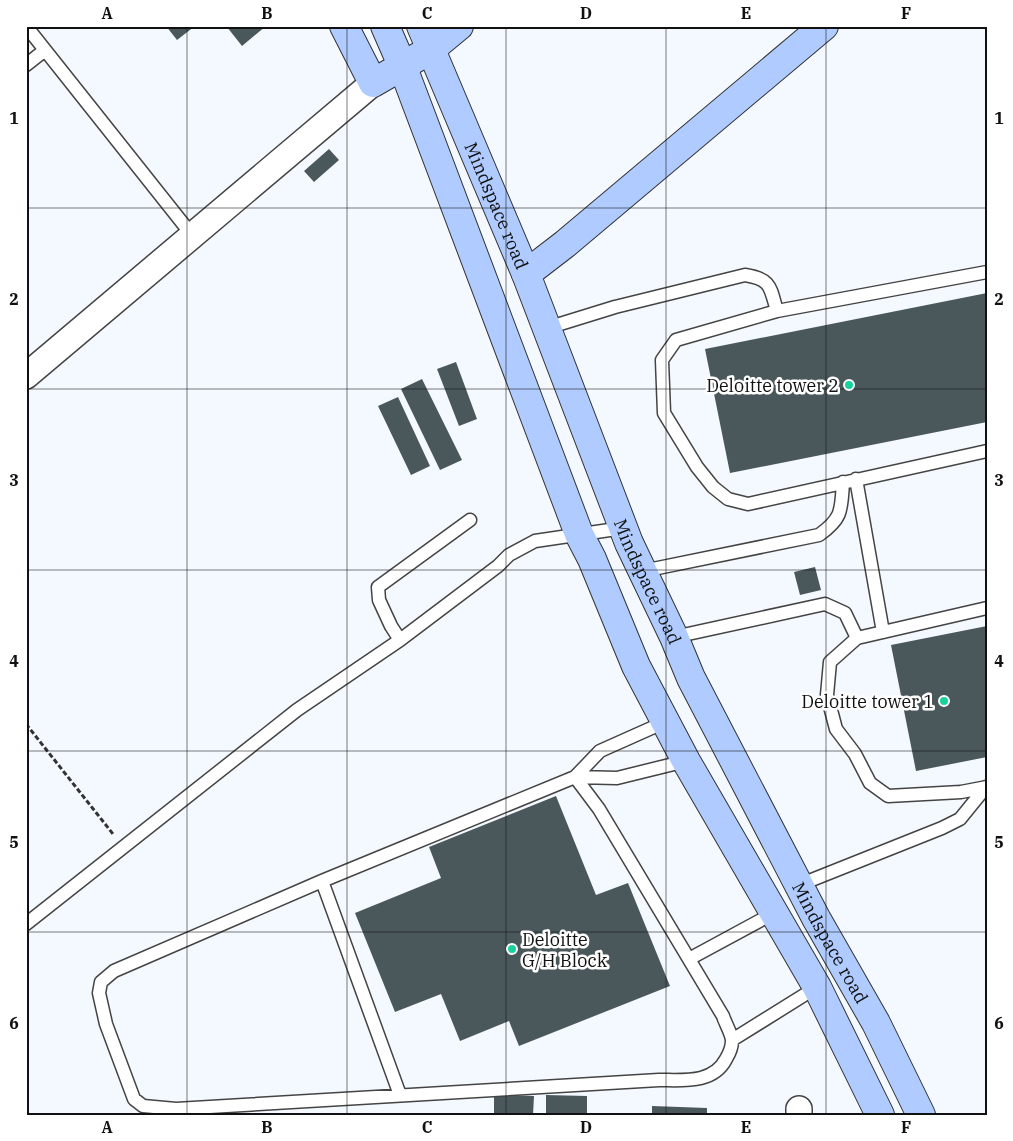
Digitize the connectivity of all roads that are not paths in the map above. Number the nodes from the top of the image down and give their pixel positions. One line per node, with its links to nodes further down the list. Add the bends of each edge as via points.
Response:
1 (26, 26): 7 (lane)
2 (344, 26): 10 (main road)
3 (385, 26): 8 (main road, Mindspace road)
4 (459, 26): 6 (main road)
5 (824, 26): 13 (main road)
6 (426, 38): 8 (main road); 13 (main road, Mindspace road)
7 (45, 50): 9 (lane); 11 (lane)
8 (402, 65): 10 (main road); 22 (main road, Mindspace road)
9 (26, 66)
10 (373, 83): 11 (street)
11 (192, 235): 16 (street)
12 (987, 272): 14 (lane)
13 (526, 274): 15 (main road, Mindspace road)
14 (777, 311): 15 (lane, via 770,287 760,278 745,275); 19 (lane, via 676,340 662,360 664,413 697,467 728,499 748,504)
15 (547, 328): 21 (main road, Mindspace road)
16 (26, 376)
17 (987, 451): 18 (lane)
18 (856, 479): 19 (lane); 25 (lane)
19 (843, 482): 23 (lane, via 840,513 831,526 818,535)
20 (470, 520): 28 (lane, via 378,587 378,600)
21 (623, 528): 22 (lane); 23 (main road, Mindspace road)
22 (579, 534): 28 (lane, via 535,541 522,547); 29 (main road, Mindspace road, via 636,666)
23 (643, 572): 26 (main road, Mindspace road)
24 (987, 608): 25 (lane)
25 (883, 632): 27 (lane)
26 (674, 637): 27 (lane, via 825,604 845,613); 34 (main road, Mindspace road, via 691,678)
27 (857, 638): 32 (lane, via 830,662 827,695 836,729 855,754 870,783 888,796 961,792)
28 (400, 640): 36 (lane, via 297,710)
29 (665, 722): 30 (main road, Mindspace road); 31 (lane, via 600,751)
30 (686, 761): 31 (lane, via 617,778); 35 (main road, Mindspace road)
31 (575, 777): 33 (lane); 37 (lane, via 599,809)
32 (986, 787): 34 (lane, via 960,819)
33 (322, 881): 40 (lane); 40 (lane, via 114,971 101,982 99,993 106,1024 134,1099 143,1106 176,1110)
34 (799, 885): 42 (main road, Mindspace road, via 876,1023)
35 (774, 913): 37 (lane); 38 (main road, Mindspace road)
36 (26, 924)
37 (690, 959): 39 (lane)
38 (817, 987): 39 (lane); 41 (main road, Mindspace road)
39 (732, 1040): 40 (lane, via 722,1066 697,1080)
40 (400, 1096)
41 (880, 1115)
42 (921, 1115)

